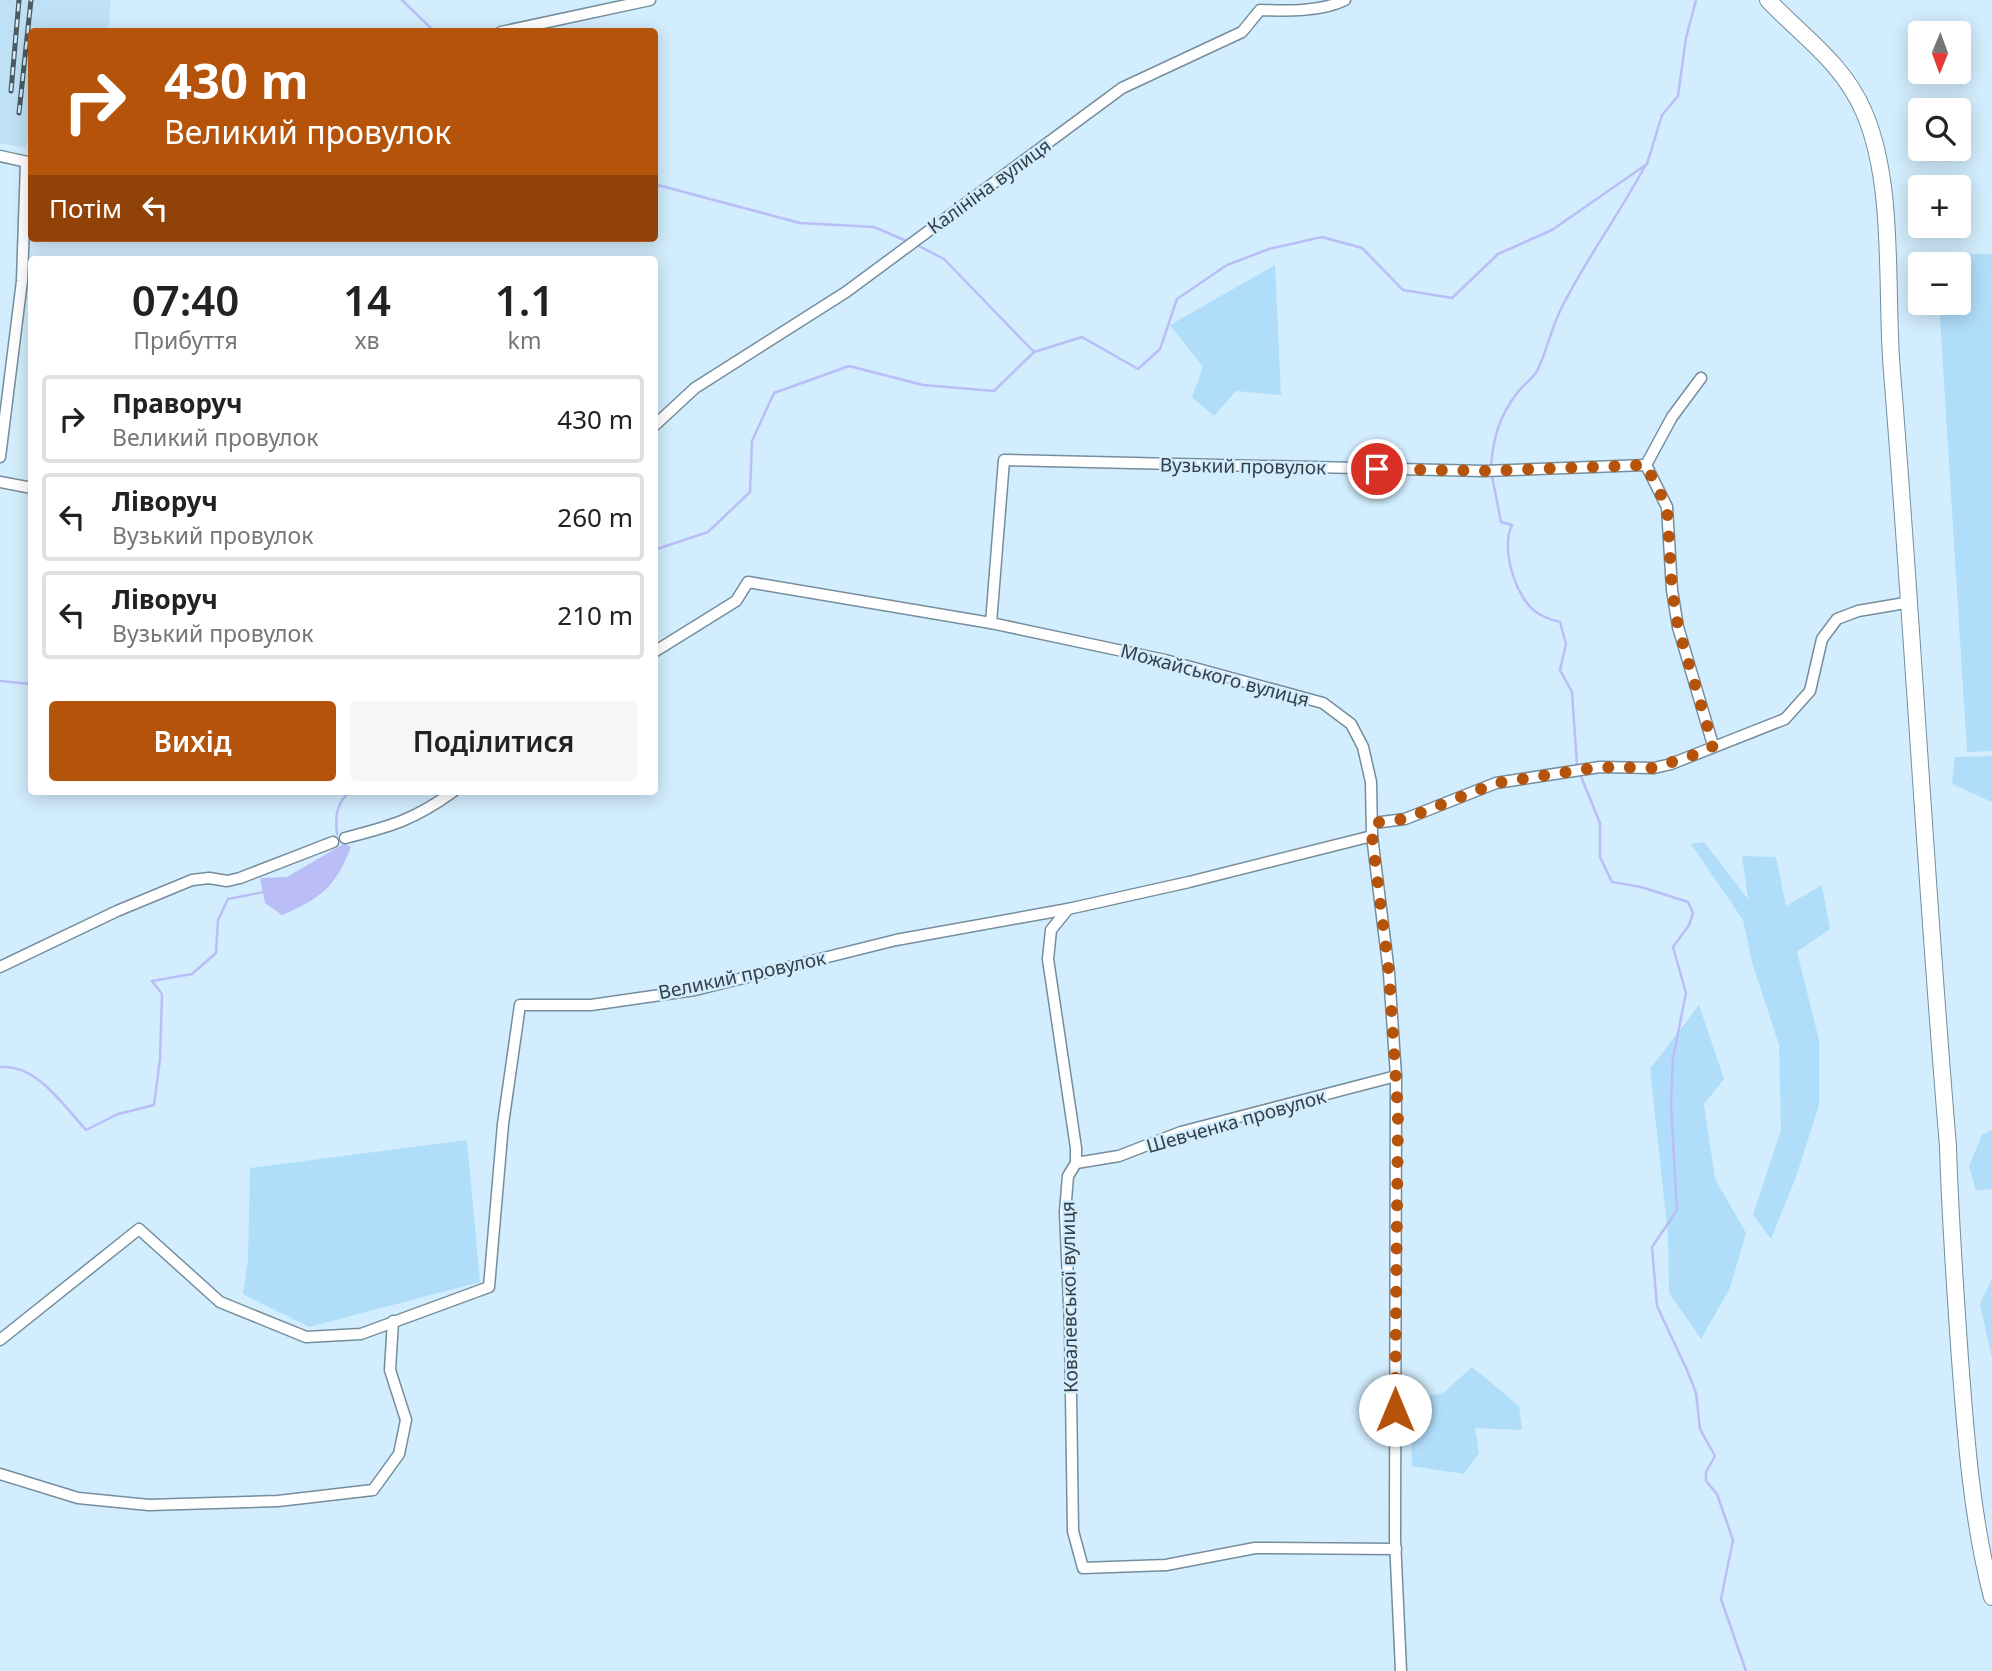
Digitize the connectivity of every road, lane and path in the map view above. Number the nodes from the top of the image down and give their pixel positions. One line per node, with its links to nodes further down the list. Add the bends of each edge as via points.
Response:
1 (650, 0): 4 (street)
2 (1345, 0): 9 (street, Калініна вулиця, via 1334,6 1260,10 1242,32 1122,88 846,292 695,388)
3 (1768, 0): 14 (main road, via 1828,56 1863,111 1875,149 1885,230 1889,342)
4 (520, 28)
5 (0, 156): 6 (street)
6 (28, 163)
7 (28, 180): 10 (street, via 22,281)
8 (1701, 378): 11 (street, via 1672,416)
9 (658, 422)
10 (0, 457)
11 (1646, 465): 15 (street, Вузький провулок, via 1484,471 1004,460); 17 (street, via 1667,507 1678,627)
12 (0, 482): 13 (street)
13 (28, 487)
14 (1911, 602): 17 (street, via 1837,619 1822,639 1810,691 1785,719); 31 (main road, via 1968,1458 1975,1521)
15 (991, 623): 16 (street, Можайського вулиця, via 748,582 736,601); 19 (street, Можайського вулиця, via 1165,660 1323,704 1351,723 1363,747)
16 (658, 650)
17 (1713, 746): 19 (street, via 1654,768 1600,767 1496,783 1405,819)
18 (449, 795): 21 (street, via 400,824)
19 (1374, 823): 20 (street, Можайського вулиця)
20 (1372, 836): 23 (street, Великий провулок); 25 (street, Можайського вулиця)
21 (345, 838)
22 (333, 842): 24 (street, via 240,878 192,880)
23 (1068, 909): 26 (street, Ковалевської вулиця, via 1051,930 1048,959); 27 (street, Великий провулок, via 897,940 695,990 591,1005 520,1005 503,1124 489,1287)
24 (0, 967)
25 (1396, 1076): 26 (street, Шевченка провулок, via 1181,1132 1119,1156); 30 (street, Можайського вулиця)
26 (1076, 1163): 30 (street, Ковалевської вулиця, via 1068,1176 1065,1212 1073,1531 1083,1568 1166,1565 1255,1548)
27 (393, 1321): 28 (street, Великий провулок, via 361,1334 306,1337 219,1302 139,1229); 29 (street, via 390,1370 406,1420 399,1454 373,1490 278,1501 149,1505 78,1498)
28 (0, 1340)
29 (0, 1474)
30 (1396, 1549): 32 (street, Можайського вулиця)
31 (1992, 1597)
32 (1401, 1671)

